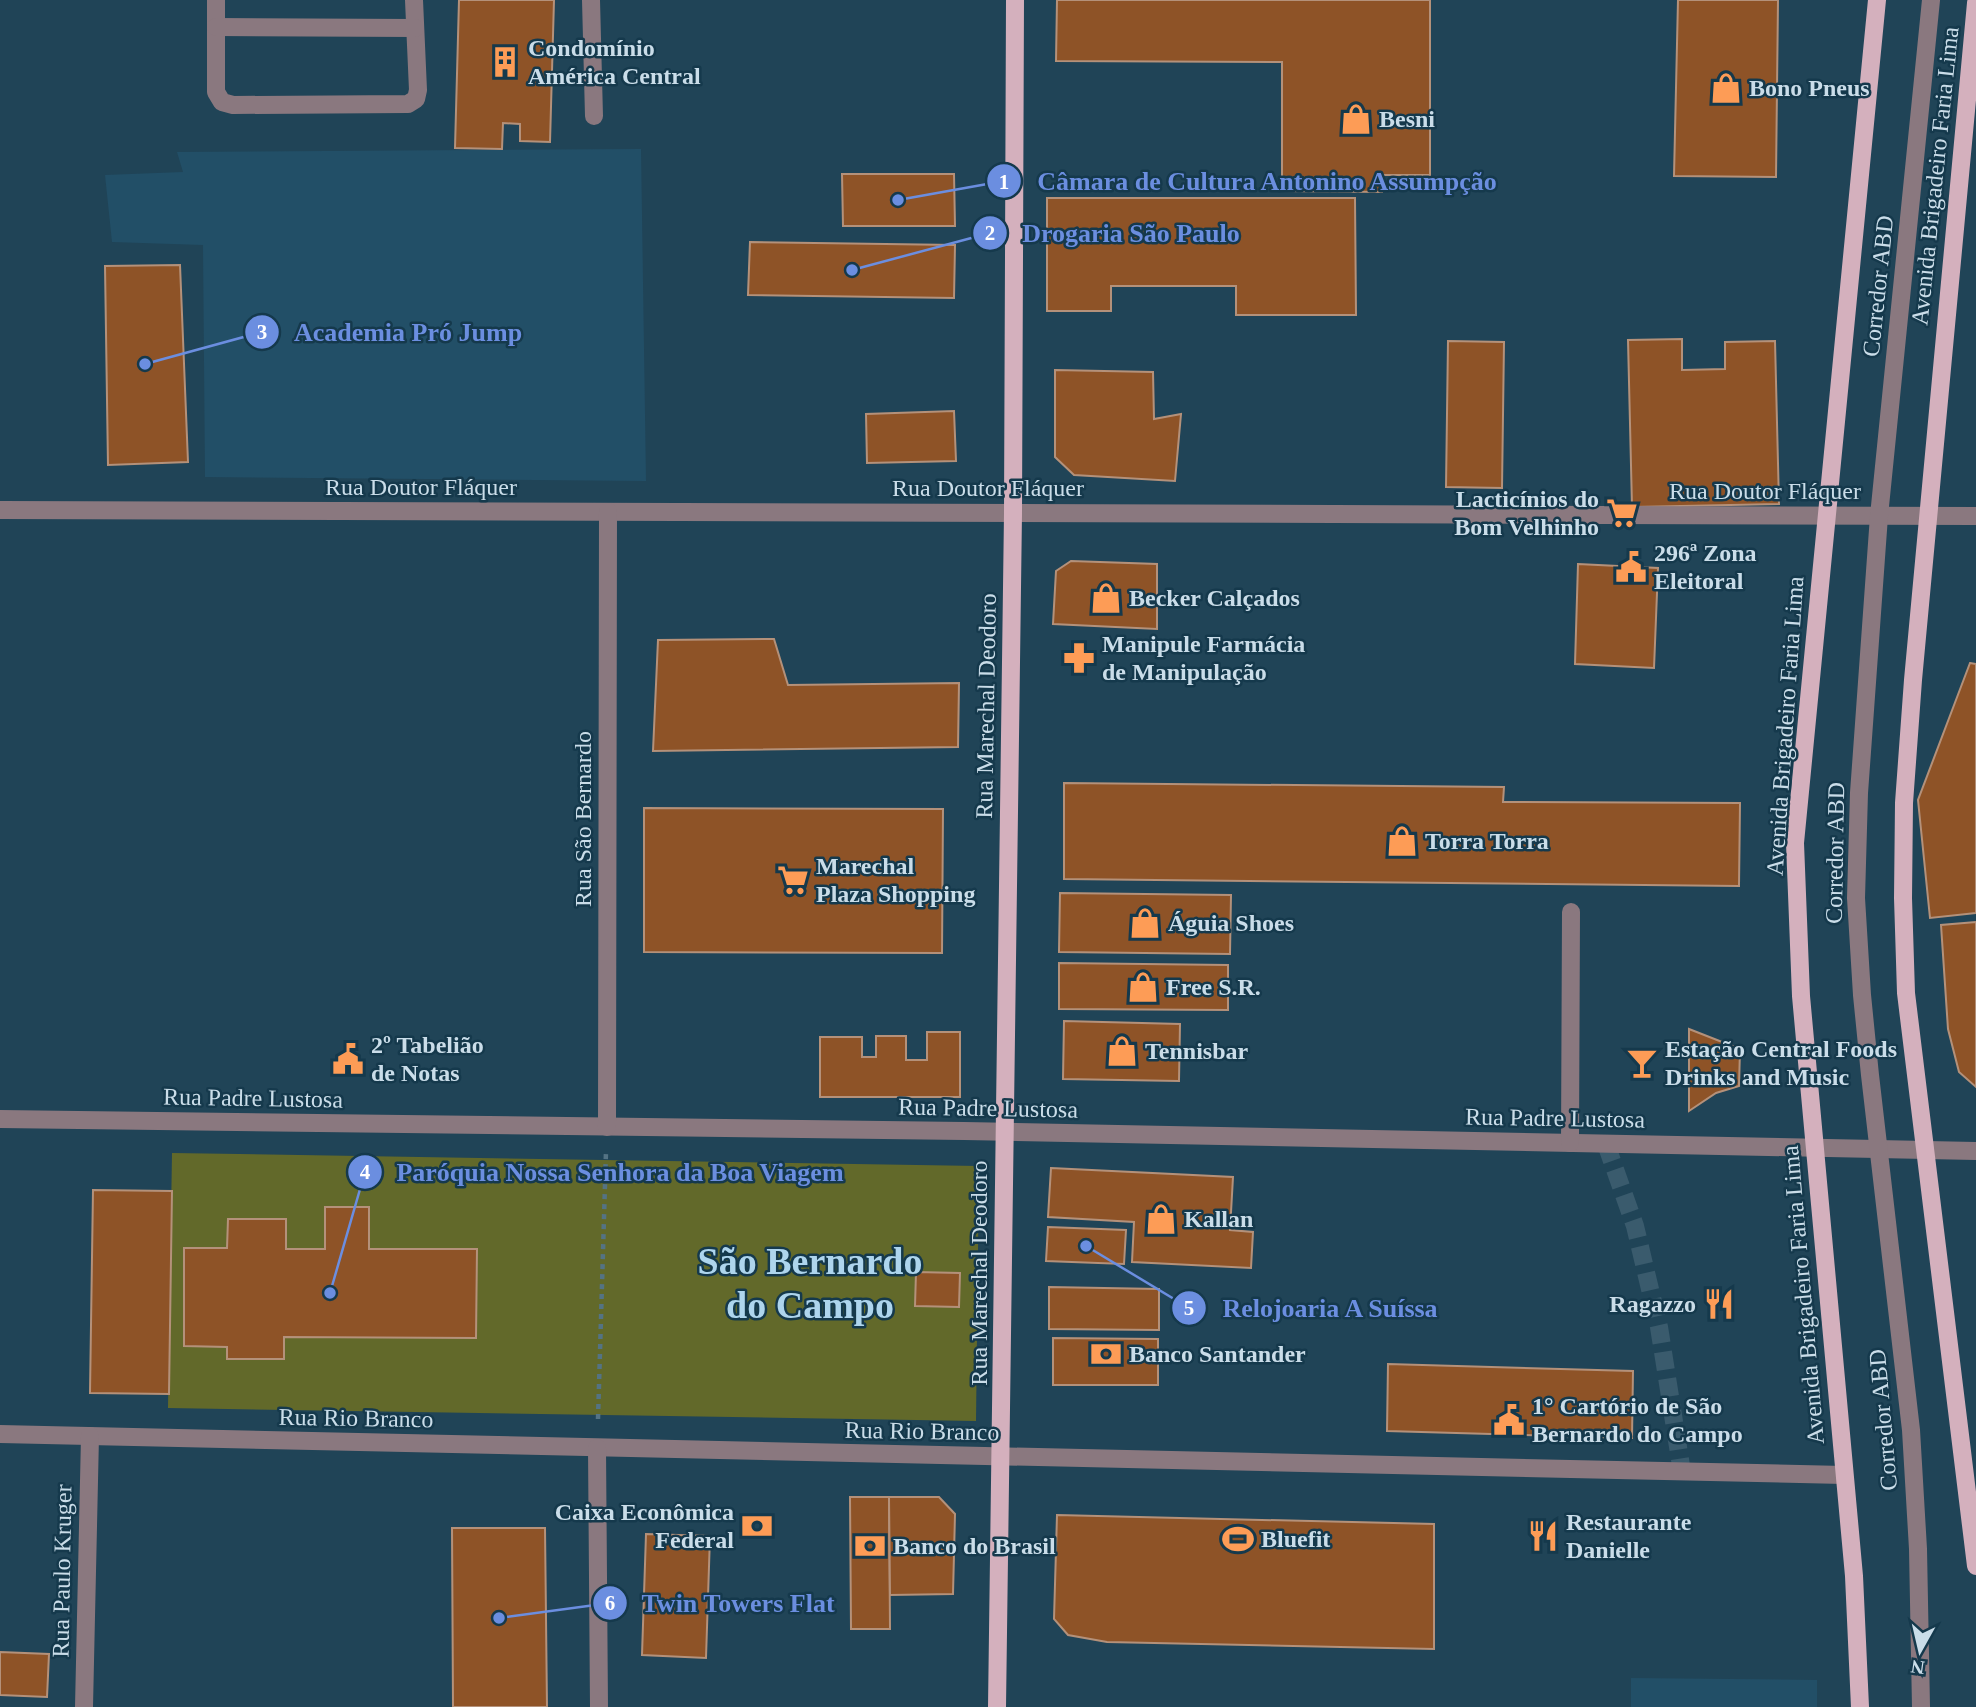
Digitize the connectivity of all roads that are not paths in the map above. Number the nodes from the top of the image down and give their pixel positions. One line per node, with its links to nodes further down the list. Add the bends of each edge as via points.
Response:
1 (216, 0): 8 (street)
2 (414, 0): 9 (street)
3 (592, 0): 10 (street)
4 (1015, 0): 13 (main road, Rua Marechal Deodoro)
5 (1877, 0): 14 (main road, Avenida Brigadeiro Faria Lima)
6 (1931, 0): 15 (street, Corredor ABD)
7 (1976, 3): 17 (main road, Avenida Brigadeiro Faria Lima)
8 (216, 27): 9 (street); 9 (street, via 216,92 222,102 233,105 408,104 416,99 418,90)
9 (415, 28)
10 (594, 116)
11 (0, 510): 12 (street, Rua Doutor Fláquer)
12 (608, 512): 13 (street, Rua Doutor Fláquer); 20 (street, Rua São Bernardo)
13 (1013, 513): 14 (street, Rua Doutor Fláquer); 21 (main road, Rua Marechal Deodoro)
14 (1826, 515): 15 (street, Rua Doutor Fláquer); 23 (main road, Avenida Brigadeiro Faria Lima, via 1796,843 1801,996)
15 (1879, 516): 17 (street, Rua Doutor Fláquer); 24 (street, Corredor ABD, via 1858,793 1856,898)
16 (1976, 516): 17 (street, Rua Doutor Fláquer)
17 (1926, 517): 25 (main road, Avenida Brigadeiro Faria Lima, via 1905,803 1903,898 1906,993)
18 (1571, 912): 22 (street)
19 (0, 1119): 20 (street, Rua Padre Lustosa)
20 (607, 1127): 21 (street, Rua Padre Lustosa)
21 (1005, 1132): 22 (street, Rua Padre Lustosa); 30 (main road, Rua Marechal Deodoro)
22 (1570, 1143): 23 (street, Rua Padre Lustosa)
23 (1815, 1148): 24 (street, Rua Padre Lustosa); 32 (main road, Avenida Brigadeiro Faria Lima)
24 (1879, 1149): 25 (street, Rua Padre Lustosa); 38 (street, Corredor ABD, via 1911,1430)
25 (1927, 1150): 26 (street, Rua Padre Lustosa); 31 (main road, Avenida Brigadeiro Faria Lima)
26 (1976, 1151)
27 (0, 1434): 28 (street, Rua Rio Branco)
28 (89, 1436): 29 (street, Rua Rio Branco); 34 (street, Rua Paulo Kruger)
29 (597, 1448): 30 (street, Rua Rio Branco); 35 (street)
30 (1002, 1457): 32 (street, Rua Rio Branco); 36 (main road, Rua Marechal Deodoro)
31 (1970, 1464): 33 (main road, Avenida Brigadeiro Faria Lima)
32 (1844, 1475): 37 (main road, Avenida Brigadeiro Faria Lima)
33 (1976, 1566)
34 (84, 1707)
35 (599, 1707)
36 (997, 1707)
37 (1860, 1707)
38 (1922, 1707)

